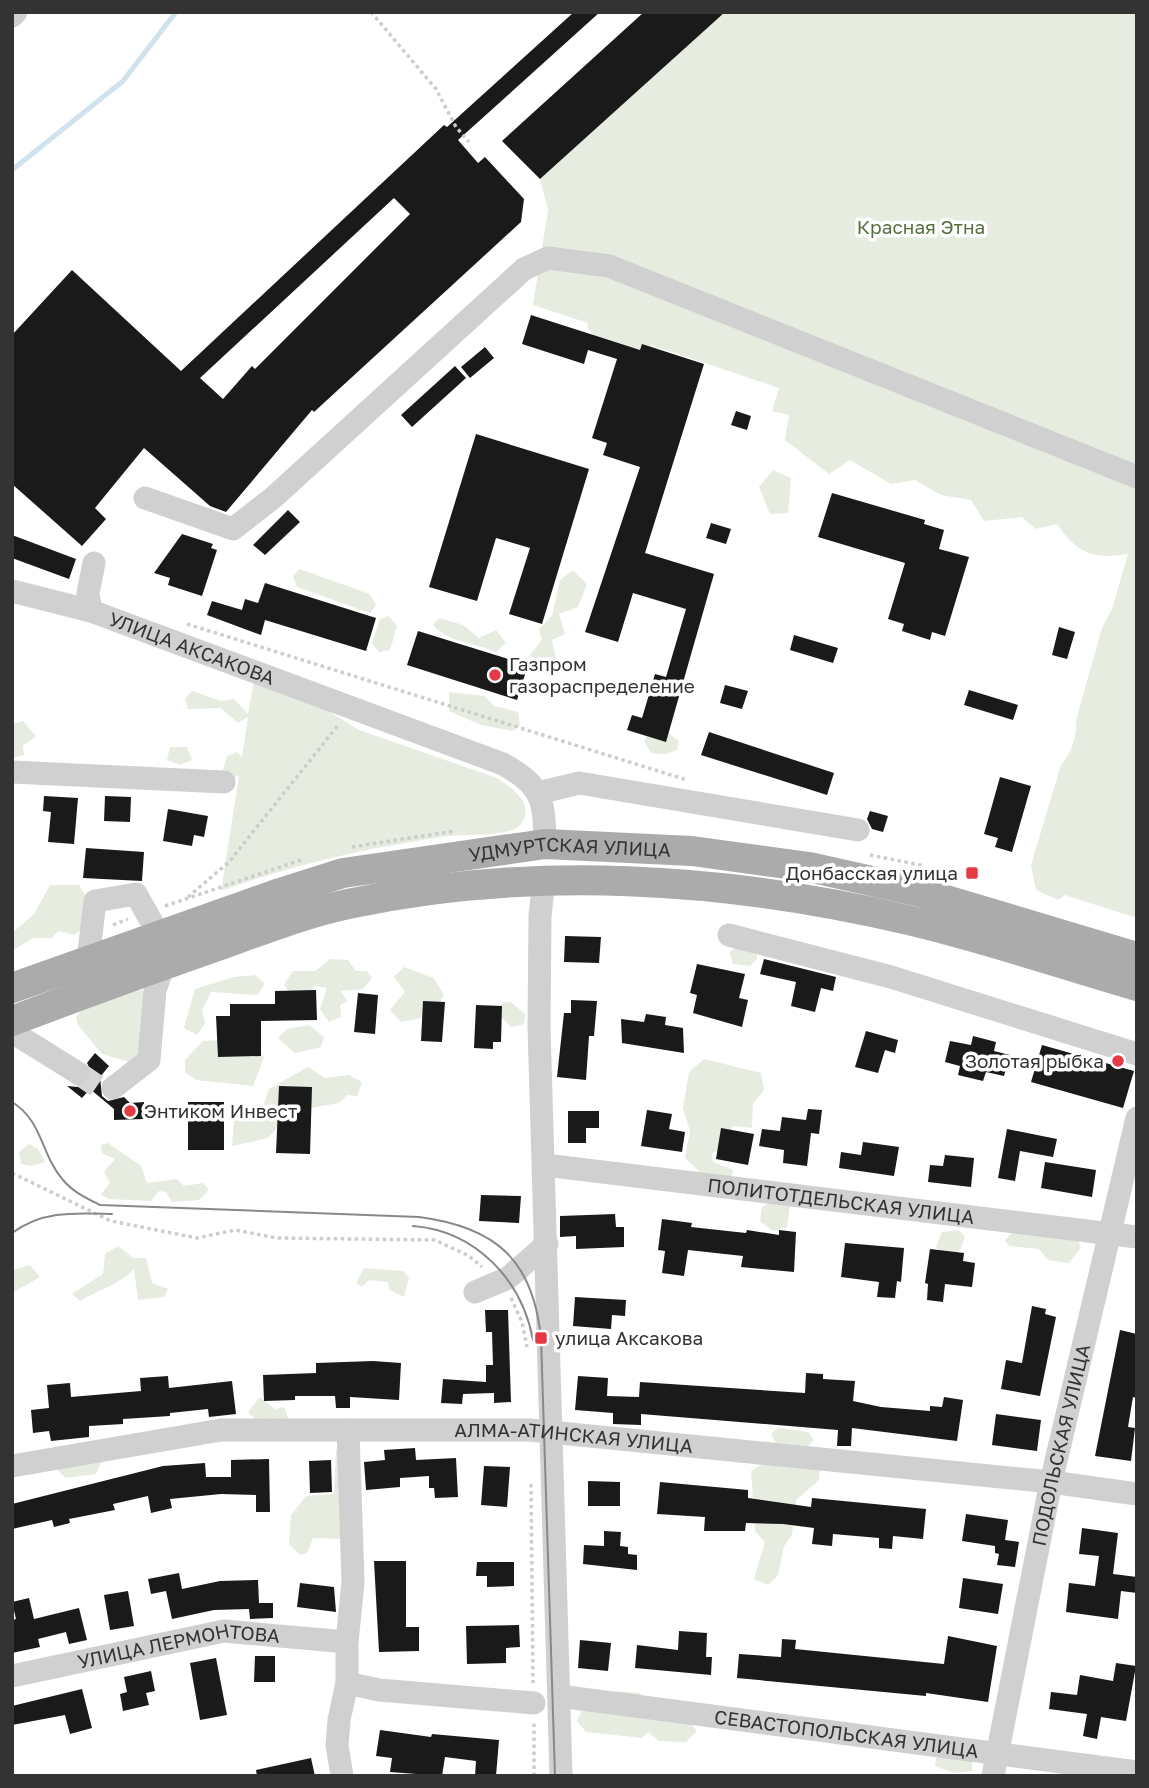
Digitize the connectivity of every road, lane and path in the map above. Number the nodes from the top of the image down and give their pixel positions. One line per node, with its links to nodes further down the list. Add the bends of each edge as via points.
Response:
1 (370, 12): 2 (path, via 436,89)
2 (469, 142)
3 (1137, 477): 4 (street, via 609,267 548,258 524,269 274,497 233,528)
4 (145, 498)
5 (94, 563): 7 (street, via 88,593)
6 (12, 591): 7 (street, УЛИЦА АКСАКОВА)
7 (91, 611): 10 (street, УЛИЦА АКСАКОВА)
8 (180, 621): 9 (path)
9 (363, 678): 10 (path); 14 (path, via 692,781)
10 (360, 710): 13 (street, УЛИЦА АКСАКОВА, via 503,764 528,779); 18 (path, via 229,862)
11 (12, 772): 12 (street)
12 (224, 782)
13 (538, 793): 14 (street, via 579,783); 16 (street, via 545,817)
14 (694, 802): 15 (street)
15 (858, 830)
16 (545, 844): 17 (main road); 19 (main road, УДМУРТСКАЯ УЛИЦА, via 343,873); 21 (main road, УДМУРТСКАЯ УЛИЦА, via 692,851 809,867 916,891)
17 (544, 879): 23 (main road, УДМУРТСКАЯ УЛИЦА, via 416,892 345,905); 24 (main road, УДМУРТСКАЯ УЛИЦА, via 697,886 807,901 907,920); 32 (street, via 539,1027)
18 (186, 898)
19 (159, 934): 22 (main road, УДМУРТСКАЯ УЛИЦА); 22 (street, via 136,894 95,901)
20 (729, 935): 28 (street, via 891,977)
21 (1137, 957)
22 (88, 960): 25 (main road, УДМУРТСКАЯ УЛИЦА)
23 (164, 964): 26 (main road, УДМУРТСКАЯ УЛИЦА); 30 (street, via 155,990 149,1060)
24 (1137, 986)
25 (12, 988)
26 (12, 1021)
27 (12, 1032): 29 (street)
28 (1137, 1054)
29 (78, 1073)
30 (113, 1088)
31 (1137, 1118): 34 (street, ПОДОЛЬСКАЯ УЛИЦА)
32 (545, 1165): 34 (street, ПОЛИТОТДЕЛЬСКАЯ УЛИЦА); 36 (street)
33 (12, 1173): 37 (path, via 111,1221 197,1238 235,1230 277,1238 435,1240 468,1256)
34 (1109, 1232): 35 (street, ПОЛИТОТДЕЛЬСКАЯ УЛИЦА); 44 (street, ПОДОЛЬСКАЯ УЛИЦА)
35 (1137, 1237)
36 (547, 1244): 37 (street); 41 (street)
37 (499, 1282): 38 (street); 39 (path, via 514,1302)
38 (475, 1292)
39 (528, 1354)
40 (348, 1430): 41 (street, АЛМА-АТИНСКАЯ УЛИЦА); 42 (street, АЛМА-АТИНСКАЯ УЛИЦА, via 221,1430); 46 (street, via 353,1582)
41 (550, 1433): 44 (street, АЛМА-АТИНСКАЯ УЛИЦА); 49 (street)
42 (12, 1466)
43 (531, 1472): 50 (path)
44 (1051, 1482): 45 (street, АЛМА-АТИНСКАЯ УЛИЦА); 51 (street, ПОДОЛЬСКАЯ УЛИЦА)
45 (1137, 1494)
46 (347, 1642): 47 (street, УЛИЦА ЛЕРМОНТОВА, via 224,1631); 48 (street)
47 (12, 1676)
48 (347, 1683): 50 (street, via 379,1690); 53 (street, via 337,1745)
49 (559, 1696): 51 (street, СЕВАСТОПОЛЬСКАЯ УЛИЦА); 55 (street)
50 (534, 1703): 54 (path)
51 (995, 1766): 52 (street, СЕВАСТОПОЛЬСКАЯ УЛИЦА)
52 (1137, 1772)
53 (342, 1776)
54 (534, 1776)
55 (561, 1776)

